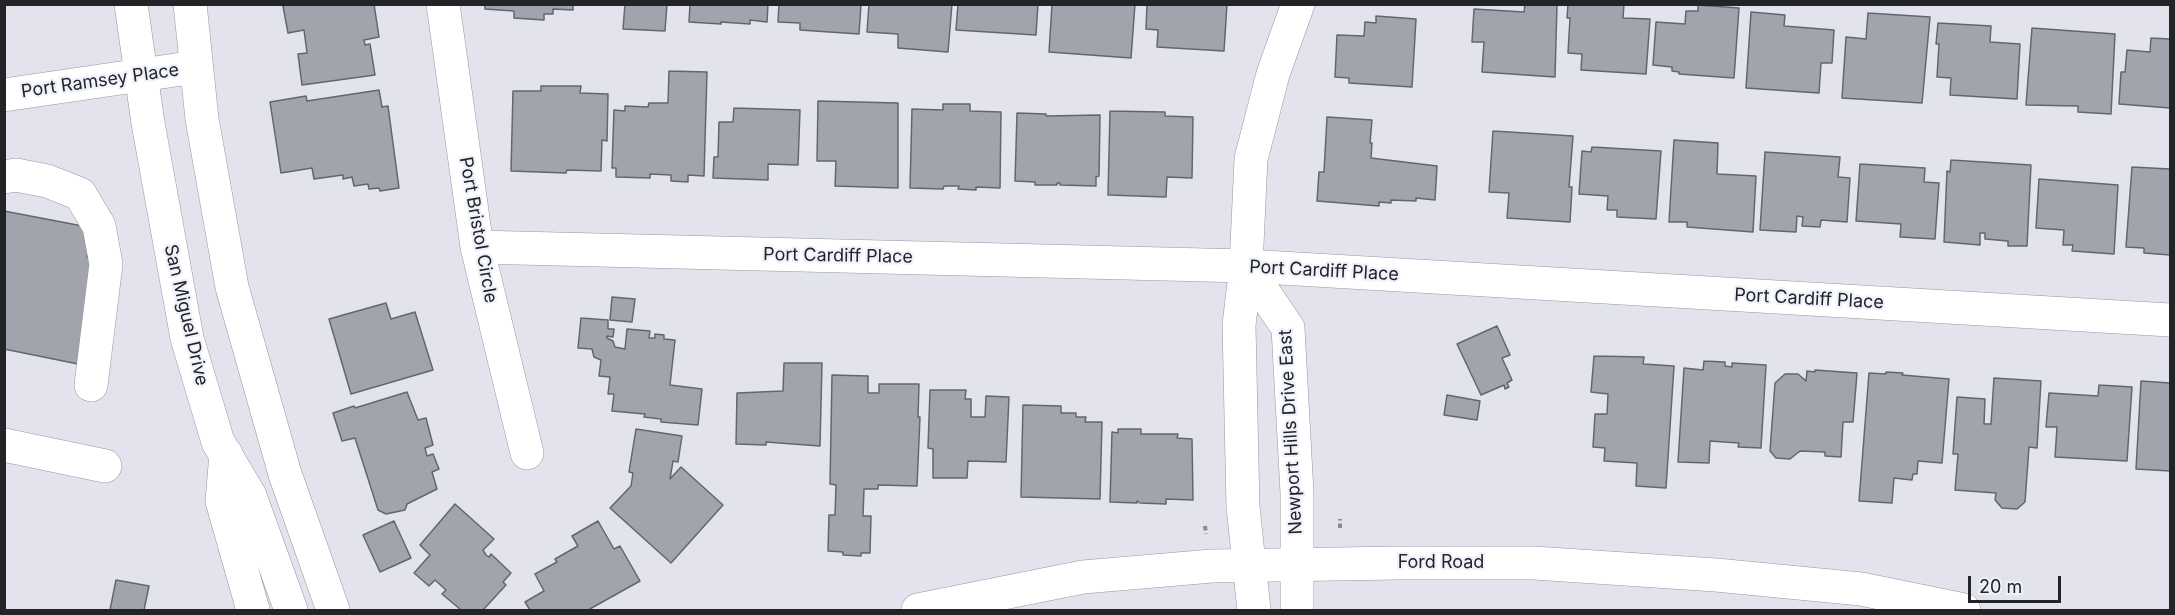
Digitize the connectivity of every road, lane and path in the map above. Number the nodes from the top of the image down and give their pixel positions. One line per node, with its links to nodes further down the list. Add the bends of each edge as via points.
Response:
1 (131, 4): 6 (street, San Miguel Drive)
2 (190, 4): 5 (street)
3 (443, 4): 9 (street, Port Bristol Circle)
4 (1298, 4): 10 (street, via 1273,74 1251,159)
5 (196, 67): 6 (street, Port Ramsey Place); 25 (street, via 232,287 285,474)
6 (140, 74): 7 (street, Port Ramsey Place); 15 (street, San Miguel Drive, via 187,338 218,442)
7 (4, 95)
8 (4, 177): 12 (street, via 16,175 47,181 80,194 99,226 106,264)
9 (477, 247): 10 (street, Port Cardiff Place); 14 (street, Port Bristol Circle)
10 (1246, 266): 11 (street, Port Cardiff Place); 21 (street, Newport Hills Drive East, via 1288,328); 22 (street, via 1239,325 1243,507)
11 (2170, 320)
12 (91, 385)
13 (4, 445): 16 (street)
14 (527, 453)
15 (226, 454): 23 (street, via 222,501); 24 (street, San Miguel Drive, via 250,496)
16 (105, 466)
17 (1340, 519): 19 (path)
18 (1205, 526): 20 (path)
19 (1340, 528)
20 (1206, 534)
21 (1297, 564): 22 (street, Ford Road); 28 (street, Newport Hills Drive East); 29 (street, Ford Road, via 1534,564 1716,575 1861,589)
22 (1249, 565): 26 (street, Ford Road, via 1083,577); 27 (street)
23 (253, 610)
24 (291, 610)
25 (333, 610)
26 (918, 610)
27 (1254, 610)
28 (1298, 610)
29 (1964, 610)

